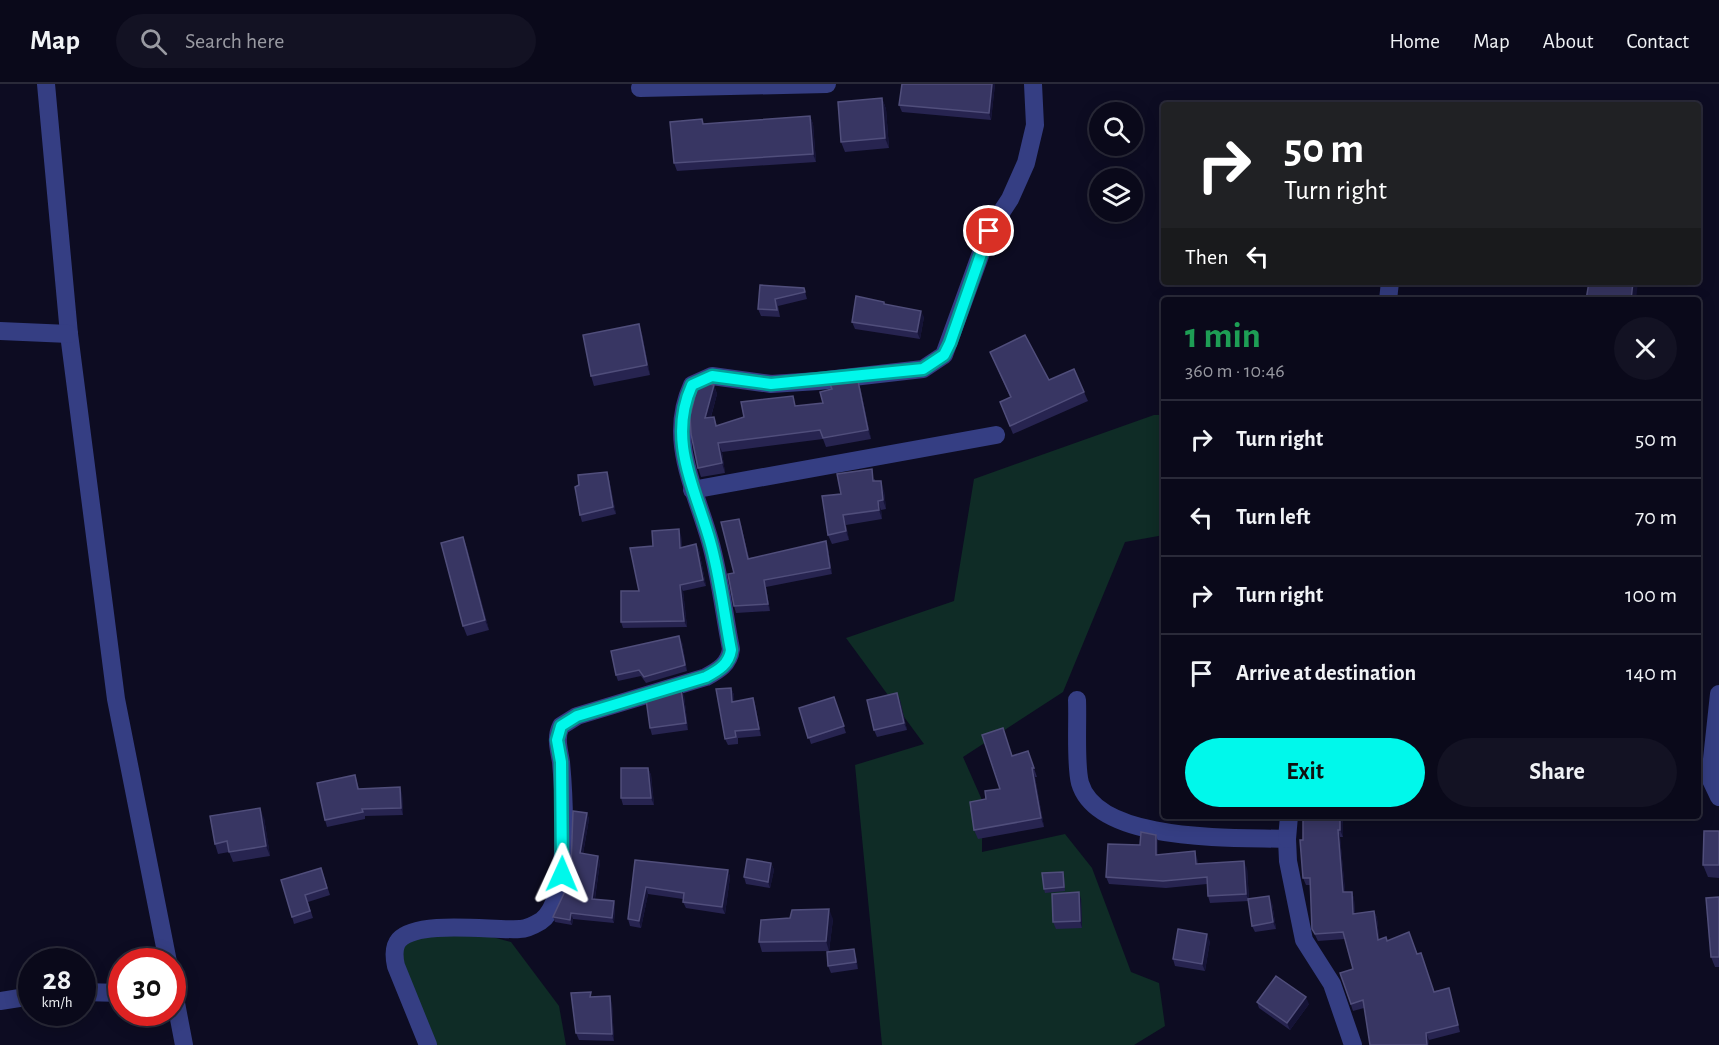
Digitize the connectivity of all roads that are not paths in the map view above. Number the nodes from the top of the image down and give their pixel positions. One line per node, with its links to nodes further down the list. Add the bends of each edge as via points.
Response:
1 (46, 84): 6 (street)
2 (827, 84): 4 (street)
3 (1033, 84): 8 (street, via 1035,125 1026,163 1011,199 989,231 944,355 923,369 818,381 771,384 712,376 700,379 692,385 682,407 682,444)
4 (640, 88)
5 (0, 331): 6 (street)
6 (69, 334): 14 (street, via 116,699)
7 (996, 435): 8 (street)
8 (692, 490): 19 (street, via 710,542 730,659 706,677 577,716 561,726 557,740 562,874 553,907 543,920 523,930 476,927 410,933 399,940 393,953)
9 (1719, 694): 11 (street, via 1710,778)
10 (1077, 700): 13 (street, via 1080,782 1086,797 1103,813 1156,830)
11 (1719, 797)
12 (1289, 819): 13 (street)
13 (1287, 839): 20 (street, via 1304,940 1332,984)
14 (165, 948)
15 (18, 998): 16 (street)
16 (0, 1001)
17 (180, 1026): 18 (street)
18 (184, 1045)
19 (428, 1045)
20 (1353, 1045)

